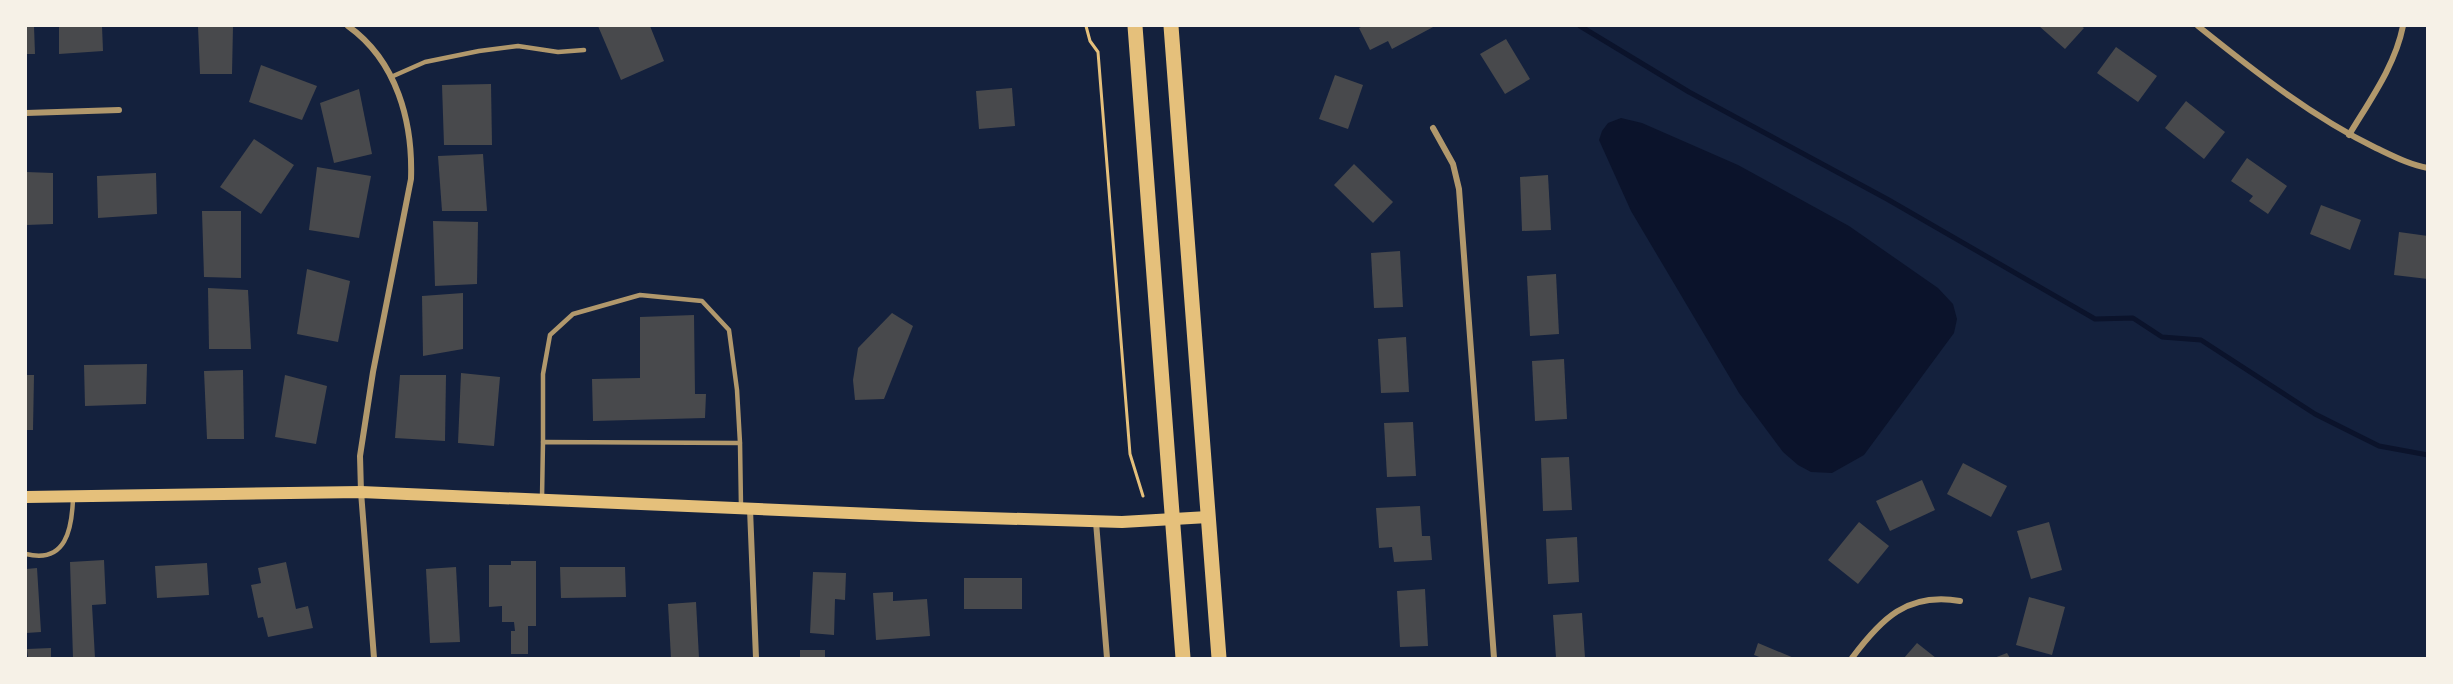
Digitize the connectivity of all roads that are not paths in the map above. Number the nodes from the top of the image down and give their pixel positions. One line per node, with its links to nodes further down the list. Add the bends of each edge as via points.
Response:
1 (348, 26): 7 (street, via 372,48)
2 (1135, 26): 21 (main road)
3 (1171, 26): 20 (main road)
4 (2198, 26): 11 (street, via 2273,85)
5 (2403, 26): 11 (street, via 2387,72)
6 (584, 50): 7 (lane, via 558,52 518,46 479,51 425,62)
7 (391, 77): 15 (street, via 409,123 411,180 364,423)
8 (119, 110): 9 (street)
9 (26, 113)
10 (1433, 128): 30 (street, via 1453,164 1459,189)
11 (2349, 135): 12 (street)
12 (2427, 168)
13 (543, 442): 14 (lane); 14 (lane, via 543,374 550,335 573,314 640,295 702,301 729,330); 18 (lane)
14 (740, 443): 19 (lane)
15 (361, 492): 17 (main road); 18 (main road); 25 (street)
16 (26, 496): 17 (main road)
17 (73, 496): 23 (lane, via 70,531 64,543 48,554)
18 (542, 498): 19 (main road)
19 (745, 508): 22 (main road); 26 (street)
20 (1208, 517): 21 (main road); 29 (main road)
21 (1172, 519): 22 (main road); 28 (main road)
22 (1096, 521): 27 (street)
23 (26, 554)
24 (1960, 601): 31 (street, via 1925,600 1906,606 1889,615)
25 (374, 658)
26 (756, 658)
27 (1107, 658)
28 (1182, 658)
29 (1219, 658)
30 (1494, 658)
31 (1852, 658)

